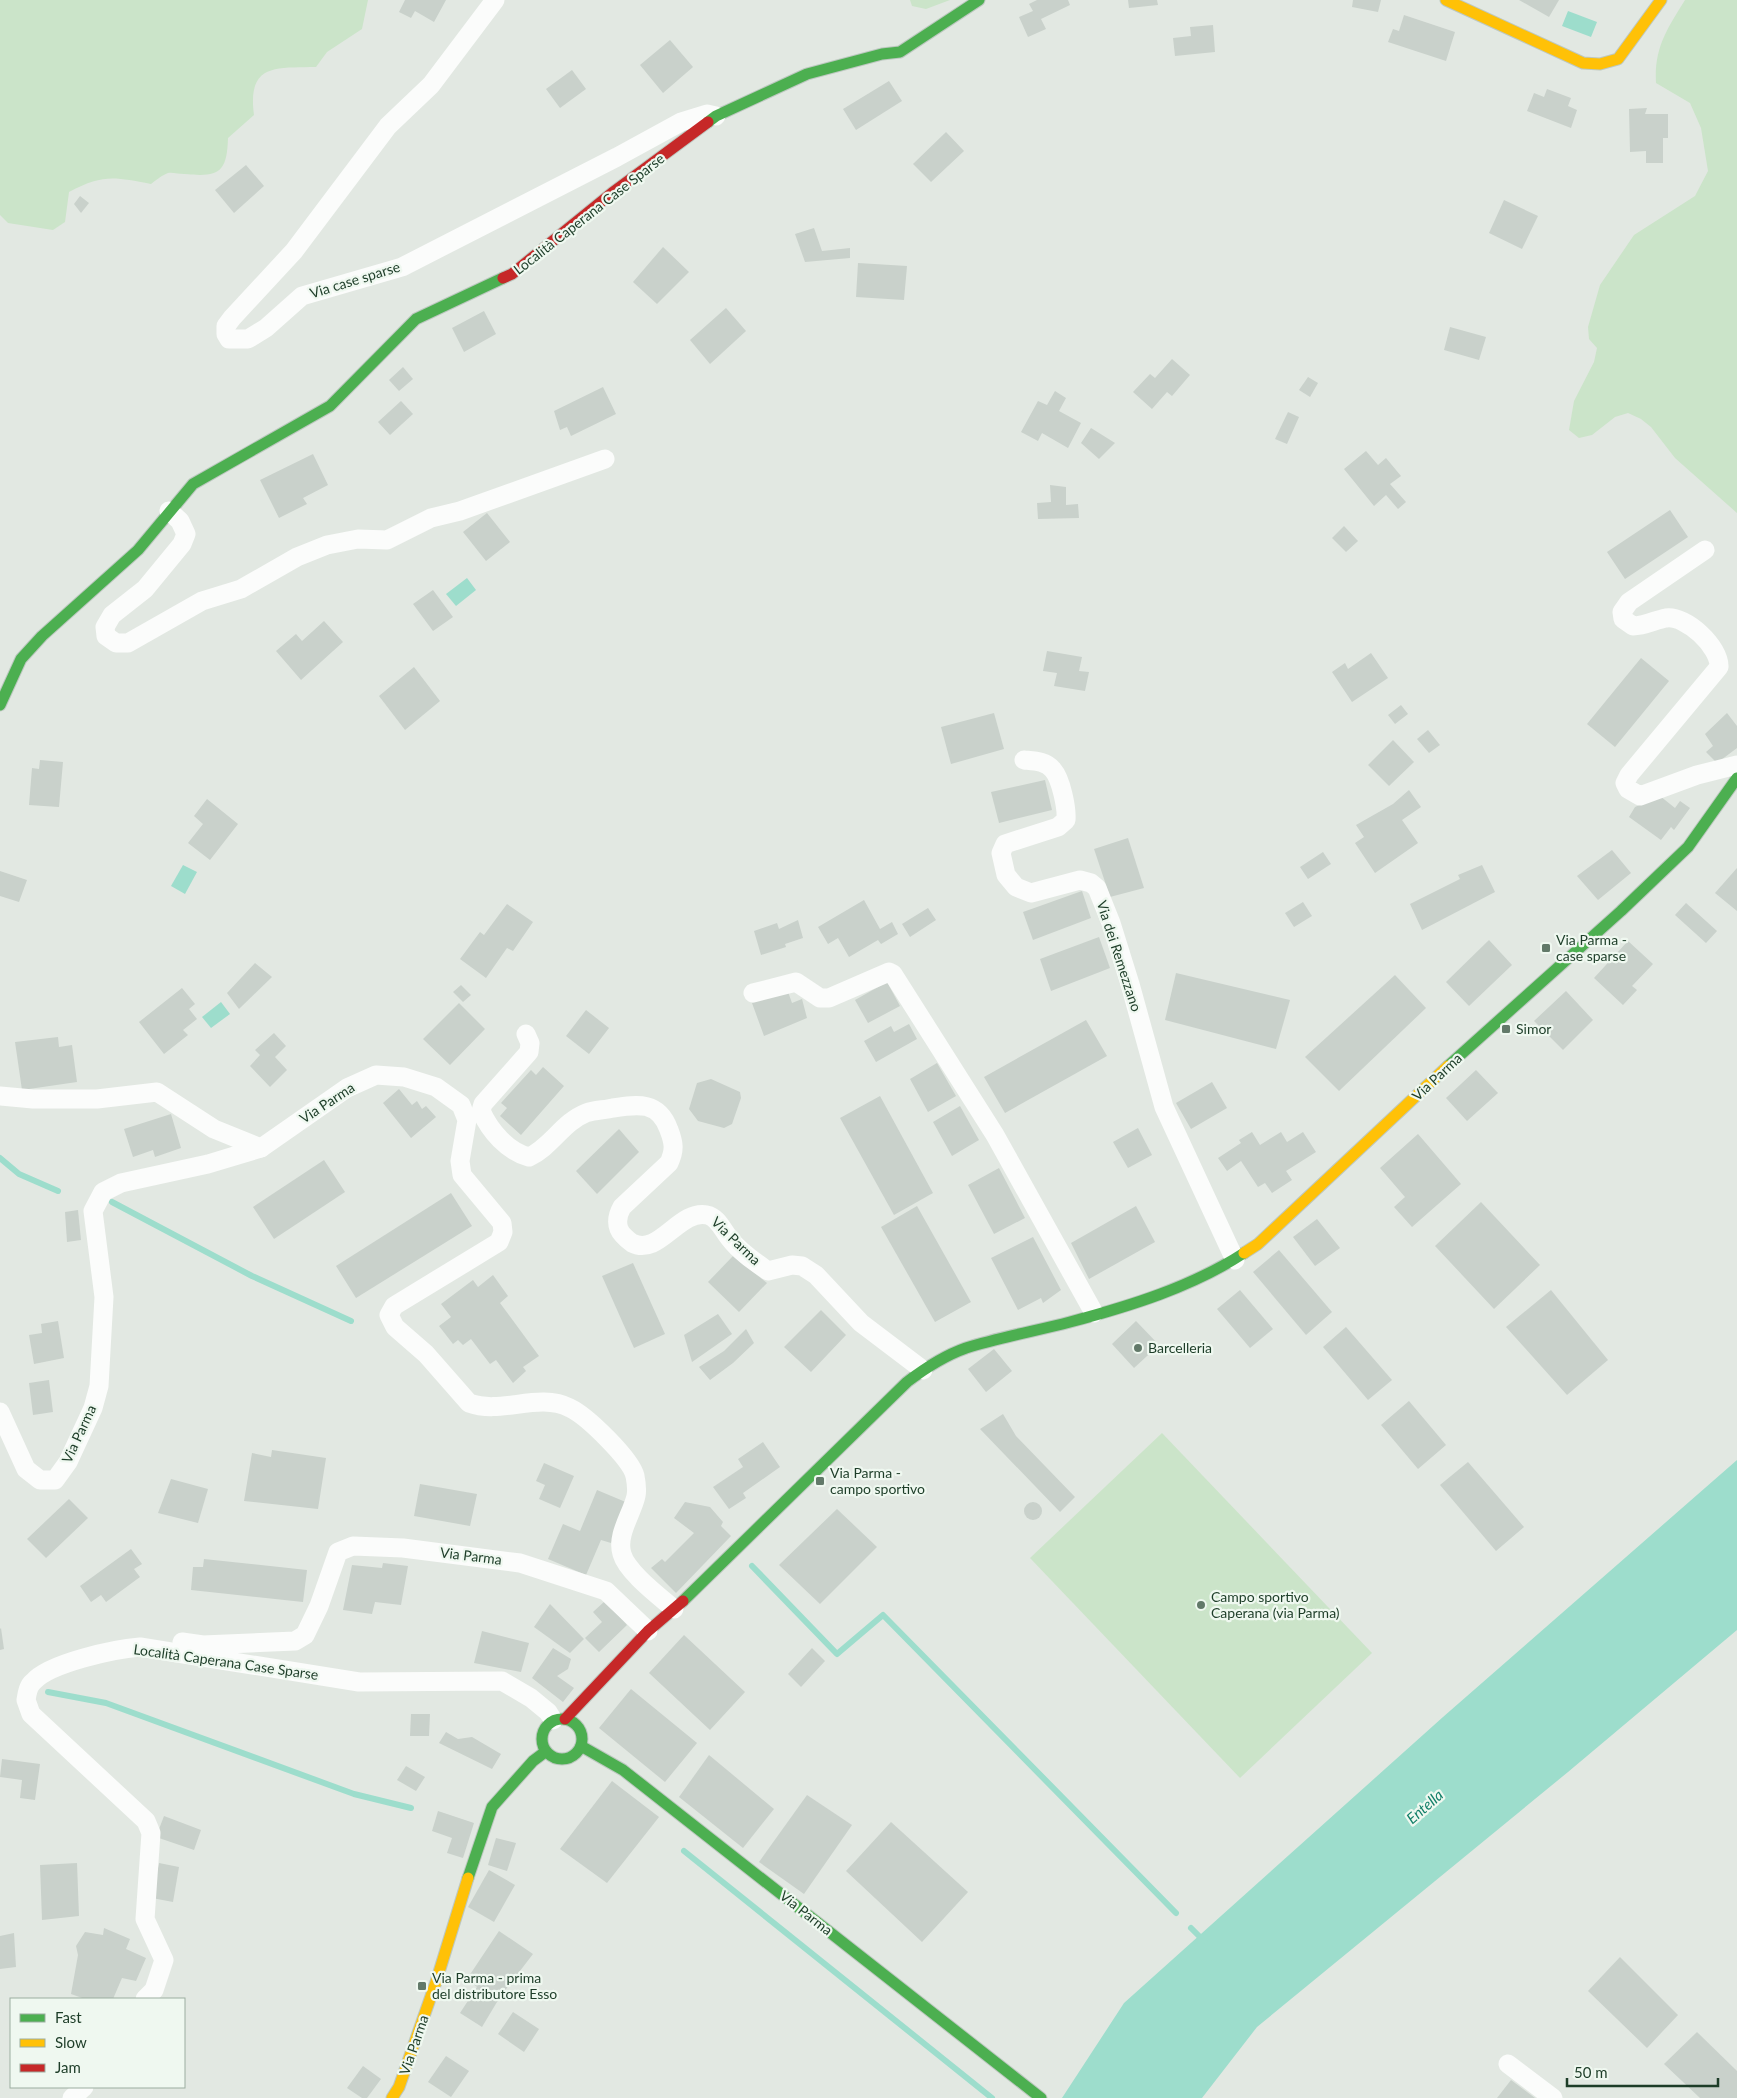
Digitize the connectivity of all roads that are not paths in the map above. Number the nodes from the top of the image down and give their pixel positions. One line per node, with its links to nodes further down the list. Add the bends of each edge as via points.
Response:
1 (495, 0): 5 (street, Via case sparse, via 431,85 388,126 294,250 232,318 226,326 229,339 248,339 260,332 302,296 402,267 694,116)
2 (979, 0): 5 (main road, Località Caperana Case Sparse, via 900,52 807,74)
3 (1446, 0): 4 (main road, via 1583,63 1600,64 1618,59)
4 (1661, 0)
5 (716, 116): 7 (main road, Località Caperana Case Sparse, via 612,193 512,274 416,319 330,406 193,484)
6 (605, 458): 7 (street, via 460,511 431,518 387,540 358,539 327,545 297,557 241,589 202,602 128,643 116,643 106,636 105,627 112,615 145,589 182,544 186,534 180,521)
7 (169, 511): 9 (main road, Località Caperana Case Sparse, via 138,550 42,636 21,659)
8 (1705, 550): 11 (street, via 1624,606 1623,618 1633,626 1646,626 1667,618 1687,624 1707,639 1719,659 1719,667 1629,775 1626,783 1628,789 1640,796 1697,775)
9 (0, 705)
10 (1024, 760): 17 (street, Via dei Remezzano, via 1041,762 1053,769 1067,810 1066,820 1058,827 1005,844 1001,854 1006,875 1016,887 1031,893 1080,880 1097,888 1130,984 1164,1108)
11 (1737, 765)
12 (1737, 778): 17 (main road, Via Parma, via 1681,854 1258,1244)
13 (753, 992): 18 (street, via 796,982 820,998 829,998 888,972 894,974 995,1134)
14 (526, 1034): 19 (street, Via Parma, via 529,1052 481,1111 488,1126 504,1143 529,1157 587,1112 636,1105 650,1107 665,1118 674,1144 673,1154 669,1162 622,1207 618,1215 620,1229 628,1240 638,1246 652,1244 683,1220 698,1214 709,1215 741,1250 768,1271 802,1266 816,1276 861,1323)
15 (0, 1096): 16 (street, via 33,1100 97,1099 157,1092 214,1129)
16 (262, 1148): 20 (street, Via Parma, via 208,1164 121,1183 103,1192 93,1211 104,1298 99,1386 93,1408 68,1462 55,1480 40,1480 26,1469); 21 (street, Via Parma, via 347,1088 376,1075 404,1077 436,1087 462,1105 466,1120 460,1161 462,1176 495,1212 503,1232 499,1242 394,1306 390,1315 395,1327 426,1354 469,1402 498,1407 549,1402 570,1407 599,1429 635,1476 636,1494 620,1541 622,1554 627,1564)
17 (1235, 1260): 18 (main road, Via Parma, via 1170,1291)
18 (1094, 1313): 19 (main road, Via Parma, via 965,1348)
19 (923, 1370): 21 (main road, Via Parma)
20 (0, 1412)
21 (674, 1609): 22 (main road, Via Parma)
22 (648, 1631): 23 (street, Via Parma, via 606,1591 520,1563 404,1548 352,1546 338,1552 305,1635 295,1641 202,1645 172,1640); 24 (main road, Via Parma)
23 (157, 1649): 24 (street, Località Caperana Case Sparse, via 358,1682 502,1681); 27 (street, Località Caperana Case Sparse, via 115,1649 58,1667 33,1681 26,1700 31,1714 146,1821 151,1833 144,1919 164,1960 154,1990)
24 (559, 1720): 25 (main road, via 573,1722 580,1729); 26 (main road, via 546,1726 542,1734)
25 (581, 1746): 26 (main road, via 576,1754 560,1760); 32 (main road, Via Parma, via 623,1770)
26 (545, 1752): 31 (main road, Via Parma, via 522,1772 492,1807 436,1982 399,2087)
27 (146, 1998)
28 (1508, 2064): 33 (street)
29 (83, 2088): 30 (street)
30 (72, 2098)
31 (392, 2098)
32 (1040, 2098)
33 (1553, 2098)

